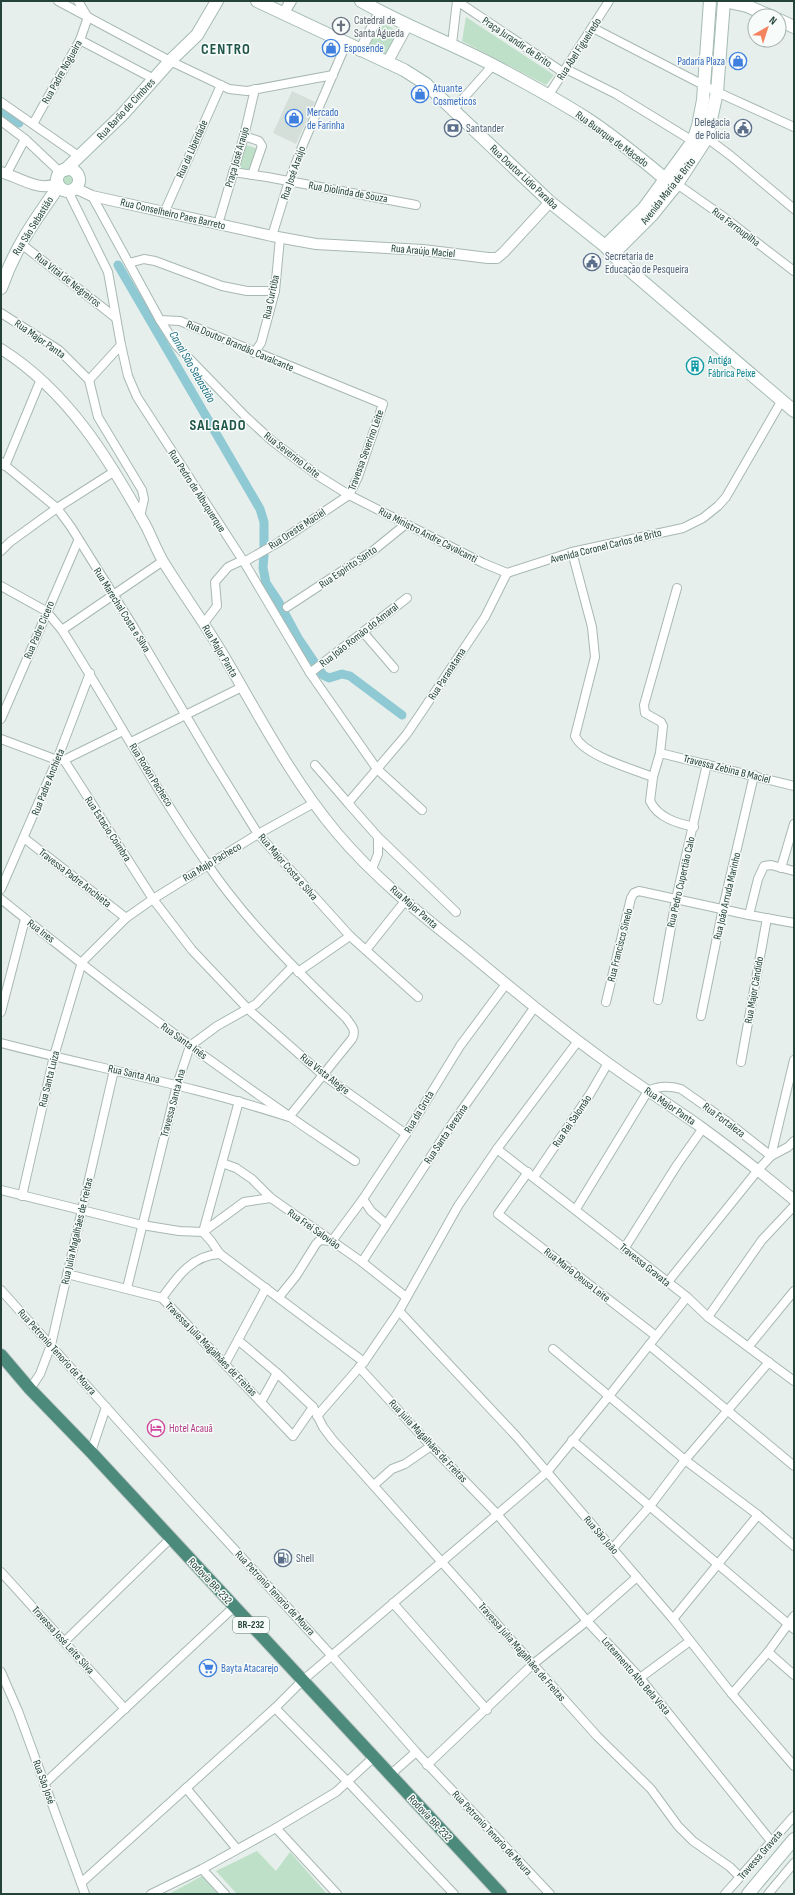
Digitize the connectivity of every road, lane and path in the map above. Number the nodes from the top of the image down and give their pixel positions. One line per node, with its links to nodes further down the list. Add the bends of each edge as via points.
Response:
1 (58, 1): 14 (street)
2 (78, 1): 14 (street)
3 (217, 1): 21 (main road, Rua Barão de Cimbres, via 197,35)
4 (258, 1): 13 (main road, Rua Doutor Lídio Paraíba)
5 (291, 1): 13 (street)
6 (361, 1): 12 (main road)
7 (457, 1): 19 (street, Praça Jurandir de Brito); 24 (street, Praça Jurandir de Brito)
8 (609, 1): 16 (street, Rua Abel Figueiredo)
9 (710, 1): 28 (main road, Avenida Maria de Brito)
10 (724, 1): 11 (main road); 30 (main road, Avenida Maria de Brito)
11 (744, 4)
12 (380, 12): 15 (main road); 20 (street)
13 (283, 14): 18 (main road, Rua Doutor Lídio Paraíba)
14 (88, 17): 17 (street, Rua Padre Nogueira); 21 (street)
15 (407, 26): 19 (main road); 22 (street)
16 (593, 28): 24 (street, Rua Abel Figueiredo); 28 (street)
17 (80, 40): 26 (street); 35 (street, Rua Padre Nogueira)
18 (346, 44): 20 (main road, Rua Doutor Lídio Paraíba); 25 (street, Rua José Araújo)
19 (452, 44): 23 (main road)
20 (360, 51): 22 (main road, Rua Doutor Lídio Paraíba)
21 (170, 61): 26 (main road, Rua Barão de Cimbres); 27 (street)
22 (387, 63): 33 (main road, Rua Doutor Lídio Paraíba, via 426,84)
23 (493, 65): 31 (main road); 33 (street)
24 (565, 71): 31 (street, Rua Abel Figueiredo); 39 (street, Praça Jurandir de Brito, via 616,94)
25 (333, 75): 29 (street); 45 (street, Rua José Araújo)
26 (154, 79): 40 (main road, Rua Barão de Cimbres, via 124,114)
27 (220, 85): 29 (street, via 238,91); 51 (street, Rua da Liberdade)
28 (704, 85): 30 (street); 39 (main road, Avenida Maria de Brito, via 698,126)
29 (255, 90): 37 (street, Praça José Araujo)
30 (717, 92): 36 (street); 39 (main road, Avenida Maria de Brito)
31 (548, 96): 46 (main road, Rua Buarque de Mâcedo, via 586,118)
32 (1, 102): 35 (street)
33 (453, 110): 48 (main road, Rua Doutor Lídio Paraíba)
34 (1, 121): 38 (street)
35 (33, 124): 40 (street)
36 (794, 127)
37 (244, 136): 41 (street, Praça José Araujo); 43 (street, via 259,141 262,146)
38 (25, 139): 42 (street); 44 (street)
39 (701, 142): 46 (main road, Avenida Maria de Brito); 50 (street, Praça Jurandir de Brito, via 731,156)
40 (80, 157): 44 (main road)
41 (233, 172): 43 (street, Rua Diolinda de Souza); 52 (street, Praça José Araujo)
42 (4, 173): 44 (street, via 42,187)
43 (252, 175): 45 (street, Rua Diolinda de Souza)
44 (66, 181): 47 (street, Rua Conselheiro Paes Barreto); 54 (main road, Rua São Sebastião); 61 (street, Rua Pedro de Albuquerque, via 108,272 112,283)
45 (289, 182): 49 (street, Rua Diolinda de Souza); 53 (street, Rua José Araújo)
46 (673, 184): 55 (main road, Avenida Maria de Brito, via 652,215); 57 (street, Rua Farroupilha, via 721,215)
47 (92, 196): 51 (street, Rua Conselheiro Paes Barreto); 56 (street)
48 (550, 202): 53 (street, Rua Araújo Maciel, via 497,258 423,250 316,244); 55 (main road, Rua Doutor Lídio Paraíba)
49 (416, 205)
50 (794, 209)
51 (164, 213): 52 (street, Rua Conselheiro Paes Barreto)
52 (218, 224): 53 (street, Rua Conselheiro Paes Barreto)
53 (276, 237): 59 (street, Rua Curitiba)
54 (20, 243): 58 (main road, Rua São Sebastião); 61 (street, Rua Vital de Negreiros)
55 (609, 250): 68 (main road)
56 (129, 263): 59 (street, via 144,259 155,261 222,286); 62 (street)
57 (794, 271)
58 (1, 288)
59 (275, 291): 65 (street, Rua Curitiba, via 261,343)
60 (1, 314): 67 (street, Rua Major Panta, via 59,350)
61 (116, 318): 63 (street, Rua Pedro de Albuquerque)
62 (160, 320): 65 (street, Rua Doutor Brandão Cavalcante, via 180,321); 73 (street, Rua Severino Leite, via 176,345 246,417 271,440)
63 (121, 345): 67 (street); 80 (street, Rua Pedro de Albuquerque, via 128,376 137,397)
64 (1, 349): 66 (street, Rua Major Panta)
65 (254, 353): 69 (street, Rua Doutor Brandão Cavalcante)
66 (41, 379): 71 (street); 72 (street, Rua Major Panta, via 71,410)
67 (89, 380): 75 (street, via 98,418 142,490 144,499)
68 (782, 400): 70 (main road); 79 (street, Avenida Coronel Carlos de Brito, via 726,497 703,518 683,528)
69 (383, 404): 73 (street, Travessa Severino Leite, via 358,477)
70 (794, 410)
71 (3, 464): 74 (street, Rua Marechal Costa e Silva)
72 (115, 471): 74 (street); 75 (street, Rua Major Panta)
73 (349, 495): 76 (street, Rua Ministro Andre Cavalcanti); 80 (street, Rua Oreste Maciel, via 279,542)
74 (57, 508): 77 (street, Rua Marechal Costa e Silva); 78 (street)
75 (140, 517): 81 (street, Rua Major Panta)
76 (406, 524): 82 (street, Rua Ministro Andre Cavalcanti); 87 (street, Rua Espirito Santo, via 374,550)
77 (78, 541): 85 (street, Rua Marechal Costa e Silva); 88 (street, Rua Padre Cicero)
78 (1, 551)
79 (572, 552): 82 (street, Avenida Coronel Carlos de Brito); 107 (street, via 592,627 595,657 575,736 581,746 593,753)
80 (243, 561): 89 (street, Rua Oreste Maciel, via 228,567 216,582 217,606); 92 (street, Rua Pedro de Albuquerque)
81 (163, 562): 85 (street); 89 (street, Rua Major Panta)
82 (507, 573): 105 (street, Rua Paranatama, via 485,617 406,736)
83 (1, 586): 88 (street, Rua Rodon Pacheco)
84 (677, 588): 101 (street, via 644,705 645,713 661,722 663,726)
85 (113, 595): 90 (street); 96 (street, Rua Marechal Costa e Silva)
86 (407, 598): 91 (street, Rua João Romão do Amaral)
87 (287, 606)
88 (46, 611): 90 (street, Rua Rodon Pacheco); 97 (street, Rua Padre Cicero)
89 (204, 623): 95 (street, Rua Major Panta)
90 (62, 630): 94 (street, Rua Rodon Pacheco)
91 (362, 632): 92 (street, Rua João Romão do Amaral); 93 (street)
92 (315, 668): 105 (street, Rua Pedro de Albuquerque)
93 (394, 668)
94 (90, 673): 98 (street, Rua Rodon Pacheco); 102 (street, Rua Padre Anchieta)
95 (242, 687): 96 (street); 109 (street, Rua Major Panta)
96 (185, 714): 100 (street); 114 (street, Rua Major Costa e Silva)
97 (1, 719)
98 (123, 731): 100 (street, Rua Rodon Pacheco); 102 (street)
99 (1, 739): 102 (street)
100 (131, 742): 117 (street, Rua Rodon Pacheco)
101 (660, 753): 103 (street, Travessa Zebina B Maciel); 107 (street)
102 (60, 760): 116 (street, Rua Padre Anchieta); 123 (street, Rua Estacio Coimbra)
103 (707, 764): 106 (street, Travessa Zebina B Maciel); 113 (street, Rua Pedro Cupertião Calo)
104 (315, 765): 110 (street)
105 (377, 769): 110 (street, Rua Paranatama); 111 (street, Rua Pedro de Albuquerque)
106 (754, 776): 108 (street, Travessa Zebina B Maciel); 126 (street, Rua João Arruda Marinho)
107 (653, 777): 113 (street, via 650,801 657,812 666,818)
108 (794, 786)
109 (314, 803): 114 (street, Rua Majo Pacheco); 119 (street, Rua Major Panta, via 360,859)
110 (348, 803): 115 (street)
111 (422, 810)
112 (794, 824): 118 (street)
113 (694, 827): 124 (street, Rua Pedro Cupertião Calo)
114 (258, 834): 117 (street, Rua Majo Pacheco); 133 (street, Rua Major Costa e Silva)
115 (378, 837): 119 (street, via 378,854); 127 (street)
116 (24, 838): 121 (street, Rua Padre Anchieta); 129 (street, Travessa Padre Anchieta)
117 (208, 865): 123 (street, Rua Majo Pacheco); 136 (street, Rua Rodon Pacheco, via 258,929)
118 (781, 868): 120 (street); 128 (street, via 764,866 760,872)
119 (372, 869): 125 (street, Rua Major Panta)
120 (794, 870)
121 (1, 889)
122 (1, 899): 131 (street, Rua Ines)
123 (153, 899): 129 (street); 142 (street, Rua Estacio Coimbra, via 192,950)
124 (676, 899): 126 (street); 139 (street, Rua Pedro Cupertião Calo); 140 (street, Rua Francisco Sinelo, via 639,891 634,893)
125 (405, 901): 134 (street); 137 (street, Rua Major Panta)
126 (723, 908): 128 (street); 144 (street, Rua João Arruda Marinho)
127 (456, 912)
128 (749, 916): 130 (street)
129 (126, 918): 135 (street)
130 (767, 918): 132 (street); 150 (street, Rua Major Cândido)
131 (25, 919): 135 (street, Rua Ines); 143 (street)
132 (794, 923)
133 (350, 936): 134 (street, Rua Major Costa e Silva); 136 (street)
134 (366, 950): 138 (street, Rua Major Costa e Silva)
135 (82, 962): 147 (street, Rua Santa Inês); 148 (street, Rua Santa Luiza)
136 (295, 970): 142 (street); 153 (street, via 353,1027 353,1036)
137 (506, 984): 141 (street, Rua Major Panta); 159 (street, Rua da Gruta, via 460,1046)
138 (418, 997)
139 (658, 1000)
140 (606, 1002)
141 (534, 1008): 145 (street, Rua Major Panta); 176 (street, Rua Santa Terezina, via 454,1121)
142 (248, 1009): 147 (street, via 217,1026); 153 (street, Rua Vista Alegre)
143 (1, 1012)
144 (701, 1016)
145 (578, 1041): 151 (street, Rua Major Panta); 161 (street)
146 (1, 1043): 148 (street, Rua Santa Ana)
147 (190, 1046): 154 (street, Travessa Santa Ana); 157 (street, Rua Santa Inês)
148 (54, 1056): 152 (street, Rua Santa Ana); 168 (street, Rua Santa Luiza)
149 (794, 1060): 162 (street)
150 (740, 1062)
151 (608, 1063): 155 (street, Rua Major Panta); 166 (street, Rua Rei Salomão, via 590,1094)
152 (114, 1070): 154 (street, Rua Santa Ana); 174 (street, Rua Julia Magalhães de Freitas)
153 (323, 1075): 157 (street); 159 (street, Rua Vista Alegre)
154 (176, 1085): 156 (street, Rua Santa Ana); 177 (street, Travessa Santa Ana)
155 (648, 1091): 158 (street, Rua Major Panta); 162 (street, Rua Fortaleza, via 672,1086 680,1089); 173 (street)
156 (239, 1101): 157 (street, Rua Santa Ana); 164 (street)
157 (289, 1117): 163 (street, Rua Santa Inês)
158 (703, 1128): 165 (street, Rua Major Panta); 180 (street)
159 (406, 1134): 170 (street, Rua da Gruta)
160 (794, 1141): 162 (street)
161 (497, 1149): 166 (street, Travessa Gravata); 190 (street, via 458,1206)
162 (771, 1156): 165 (street)
163 (355, 1161)
164 (222, 1163): 169 (street, Rua Frei Salovião, via 236,1168 252,1179); 178 (street)
165 (758, 1170): 171 (street, Rua Major Panta); 184 (street)
166 (531, 1175): 173 (street, Travessa Gravata); 175 (street, Rua Rei Salomão)
167 (1, 1190): 168 (street)
168 (22, 1196): 174 (street)
169 (271, 1198): 178 (street, via 250,1200 240,1204); 179 (street, Rua Frei Salovião)
170 (363, 1199): 176 (street, via 371,1211); 179 (street, Rua da Gruta)
171 (794, 1200)
172 (794, 1206): 194 (street, via 762,1240)
173 (576, 1209): 180 (street, Travessa Gravata)
174 (83, 1210): 177 (street); 183 (street, Rua Julia Magalhães de Freitas)
175 (498, 1214): 195 (street, Rua Maria Deusa Leite)
176 (386, 1224): 182 (street, Rua Santa Terezina)
177 (142, 1225): 178 (street); 185 (street, Travessa Santa Ana)
178 (203, 1232): 181 (street, Rua Julia Magalhães de Freitas)
179 (332, 1241): 182 (street, Rua Frei Salovião); 189 (street, via 320,1240 316,1244)
180 (624, 1249): 184 (street, Travessa Gravata)
181 (220, 1254): 186 (street, Rua Julia Magalhães de Freitas); 192 (street, via 205,1255 187,1268 174,1280)
182 (362, 1262): 190 (street, Rua Frei Salovião)
183 (67, 1274): 185 (street, Travessa Julia Magalhães de Freitas); 197 (street, Rua Julia Magalhães de Freitas)
184 (667, 1283): 191 (street, Travessa Gravata)
185 (127, 1288): 192 (street, Travessa Julia Magalhães de Freitas)
186 (266, 1288): 189 (street, Rua Julia Magalhães de Freitas); 196 (street)
187 (1, 1290): 197 (street, Rua Petronio Tenorio de Moura)
188 (794, 1291): 199 (street)
189 (279, 1297): 204 (street, Rua Julia Magalhães de Freitas)
190 (406, 1297): 193 (street)
191 (687, 1297): 194 (street, Travessa Gravata); 195 (street)
192 (162, 1298): 203 (street, Travessa Julia Magalhães de Freitas)
193 (399, 1311): 204 (street); 219 (street, Rua São João)
194 (708, 1317): 199 (street, Travessa Gravata)
195 (656, 1336): 198 (street)
196 (238, 1340): 203 (street); 205 (street)
197 (51, 1345): 207 (street, Rua Julia Magalhães de Freitas, via 40,1374); 211 (street, Rua Petronio Tenorio de Moura)
198 (649, 1345): 208 (street); 212 (street)
199 (749, 1346): 202 (street, Travessa Gravata)
200 (553, 1349): 208 (street)
201 (1, 1355): 207 (highway, Rodovia BR-232 / BR-232)
202 (769, 1362): 206 (street, Travessa Gravata); 212 (street)
203 (226, 1364): 209 (street, Travessa Julia Magalhães de Freitas)
204 (362, 1365): 213 (street); 215 (street, Rua Julia Magalhães de Freitas)
205 (278, 1373): 209 (street); 210 (street)
206 (793, 1377)
207 (30, 1389): 216 (highway, Rodovia BR-232 / BR-232)
208 (609, 1396): 214 (street); 217 (street)
209 (261, 1402): 210 (street, Travessa Julia Magalhães de Freitas, via 293,1436)
210 (313, 1406): 213 (street, Travessa Julia Magalhães de Freitas)
211 (106, 1407): 216 (street); 240 (street, Rua Petronio Tenorio de Moura)
212 (728, 1411): 217 (street); 218 (street)
213 (317, 1416): 220 (street, Travessa Julia Magalhães de Freitas, via 328,1433)
214 (572, 1440): 219 (street); 221 (street)
215 (431, 1446): 220 (street, via 392,1469); 222 (street, Rua Julia Magalhães de Freitas)
216 (92, 1452): 224 (highway, Rodovia BR-232 / BR-232)
217 (685, 1460): 221 (street); 223 (street)
218 (794, 1465)
219 (547, 1472): 222 (street); 226 (street, Rua São João)
220 (374, 1485): 227 (street, Travessa Julia Magalhães de Freitas)
221 (650, 1506): 226 (street); 228 (street)
222 (497, 1514): 227 (street); 235 (street, Loteamento Alto Bela Vista)
223 (758, 1515): 225 (street); 228 (street)
224 (170, 1538): 232 (highway, Rodovia BR-232 / BR-232); 237 (street)
225 (794, 1546)
226 (613, 1548): 230 (street, Rua São João)
227 (442, 1562): 231 (street); 241 (street, Travessa Julia Magalhães de Freitas)
228 (719, 1564): 234 (street); 236 (street)
229 (1, 1572): 237 (street, Travessa José Leite Silva)
230 (637, 1577): 234 (street, Rua São João); 235 (street)
231 (393, 1603): 240 (street); 249 (street)
232 (234, 1607): 245 (highway, Rodovia BR-232 / BR-232); 248 (street)
233 (794, 1616): 236 (street)
234 (673, 1619): 238 (street, Rua São João)
235 (587, 1621): 241 (street); 244 (street, Loteamento Alto Bela Vista)
236 (791, 1626): 239 (street)
237 (65, 1641): 248 (street, Travessa José Leite Silva)
238 (690, 1641): 244 (street); 246 (street, Rua São João)
239 (768, 1652): 243 (street); 246 (street)
240 (332, 1656): 245 (street); 250 (street, Rua Petronio Tenorio de Moura)
241 (532, 1665): 249 (street); 265 (street, Travessa Julia Magalhães de Freitas, via 597,1736 651,1789 678,1826 693,1841)
242 (1, 1672): 256 (street, Rua São José)
243 (794, 1675)
244 (640, 1678): 261 (street, Loteamento Alto Bela Vista)
245 (302, 1681): 247 (street); 251 (highway, Rodovia BR-232 / BR-232)
246 (732, 1694): 253 (street, Rua São João)
247 (275, 1708): 255 (street); 257 (street)
248 (125, 1709): 256 (street)
249 (487, 1710): 252 (street)
250 (416, 1752): 252 (street, Rua Petronio Tenorio de Moura); 254 (street)
251 (374, 1757): 254 (highway, Rodovia BR-232 / BR-232); 255 (street)
252 (427, 1765): 273 (street, Rua Petronio Tenorio de Moura)
253 (794, 1766)
254 (390, 1774): 272 (highway, Rodovia BR-232 / BR-232)
255 (348, 1782): 259 (street); 271 (street)
256 (44, 1784): 266 (street, Rua São José)
257 (186, 1788): 262 (street); 266 (street)
258 (794, 1816): 261 (street, Travessa Gravata)
259 (276, 1828): 262 (street); 270 (street)
260 (794, 1839): 275 (main road)
261 (771, 1842): 265 (street, Travessa Gravata)
262 (237, 1849): 264 (street)
263 (794, 1863): 276 (street)
264 (202, 1869): 268 (street); 269 (street)
265 (740, 1877): 274 (street, Travessa Gravata)
266 (81, 1883): 267 (street, Rua São José)
267 (85, 1894)
268 (151, 1894)
269 (225, 1894)
270 (337, 1894)
271 (454, 1894)
272 (501, 1894)
273 (550, 1894)
274 (725, 1894)
275 (748, 1894)
276 (768, 1894)

